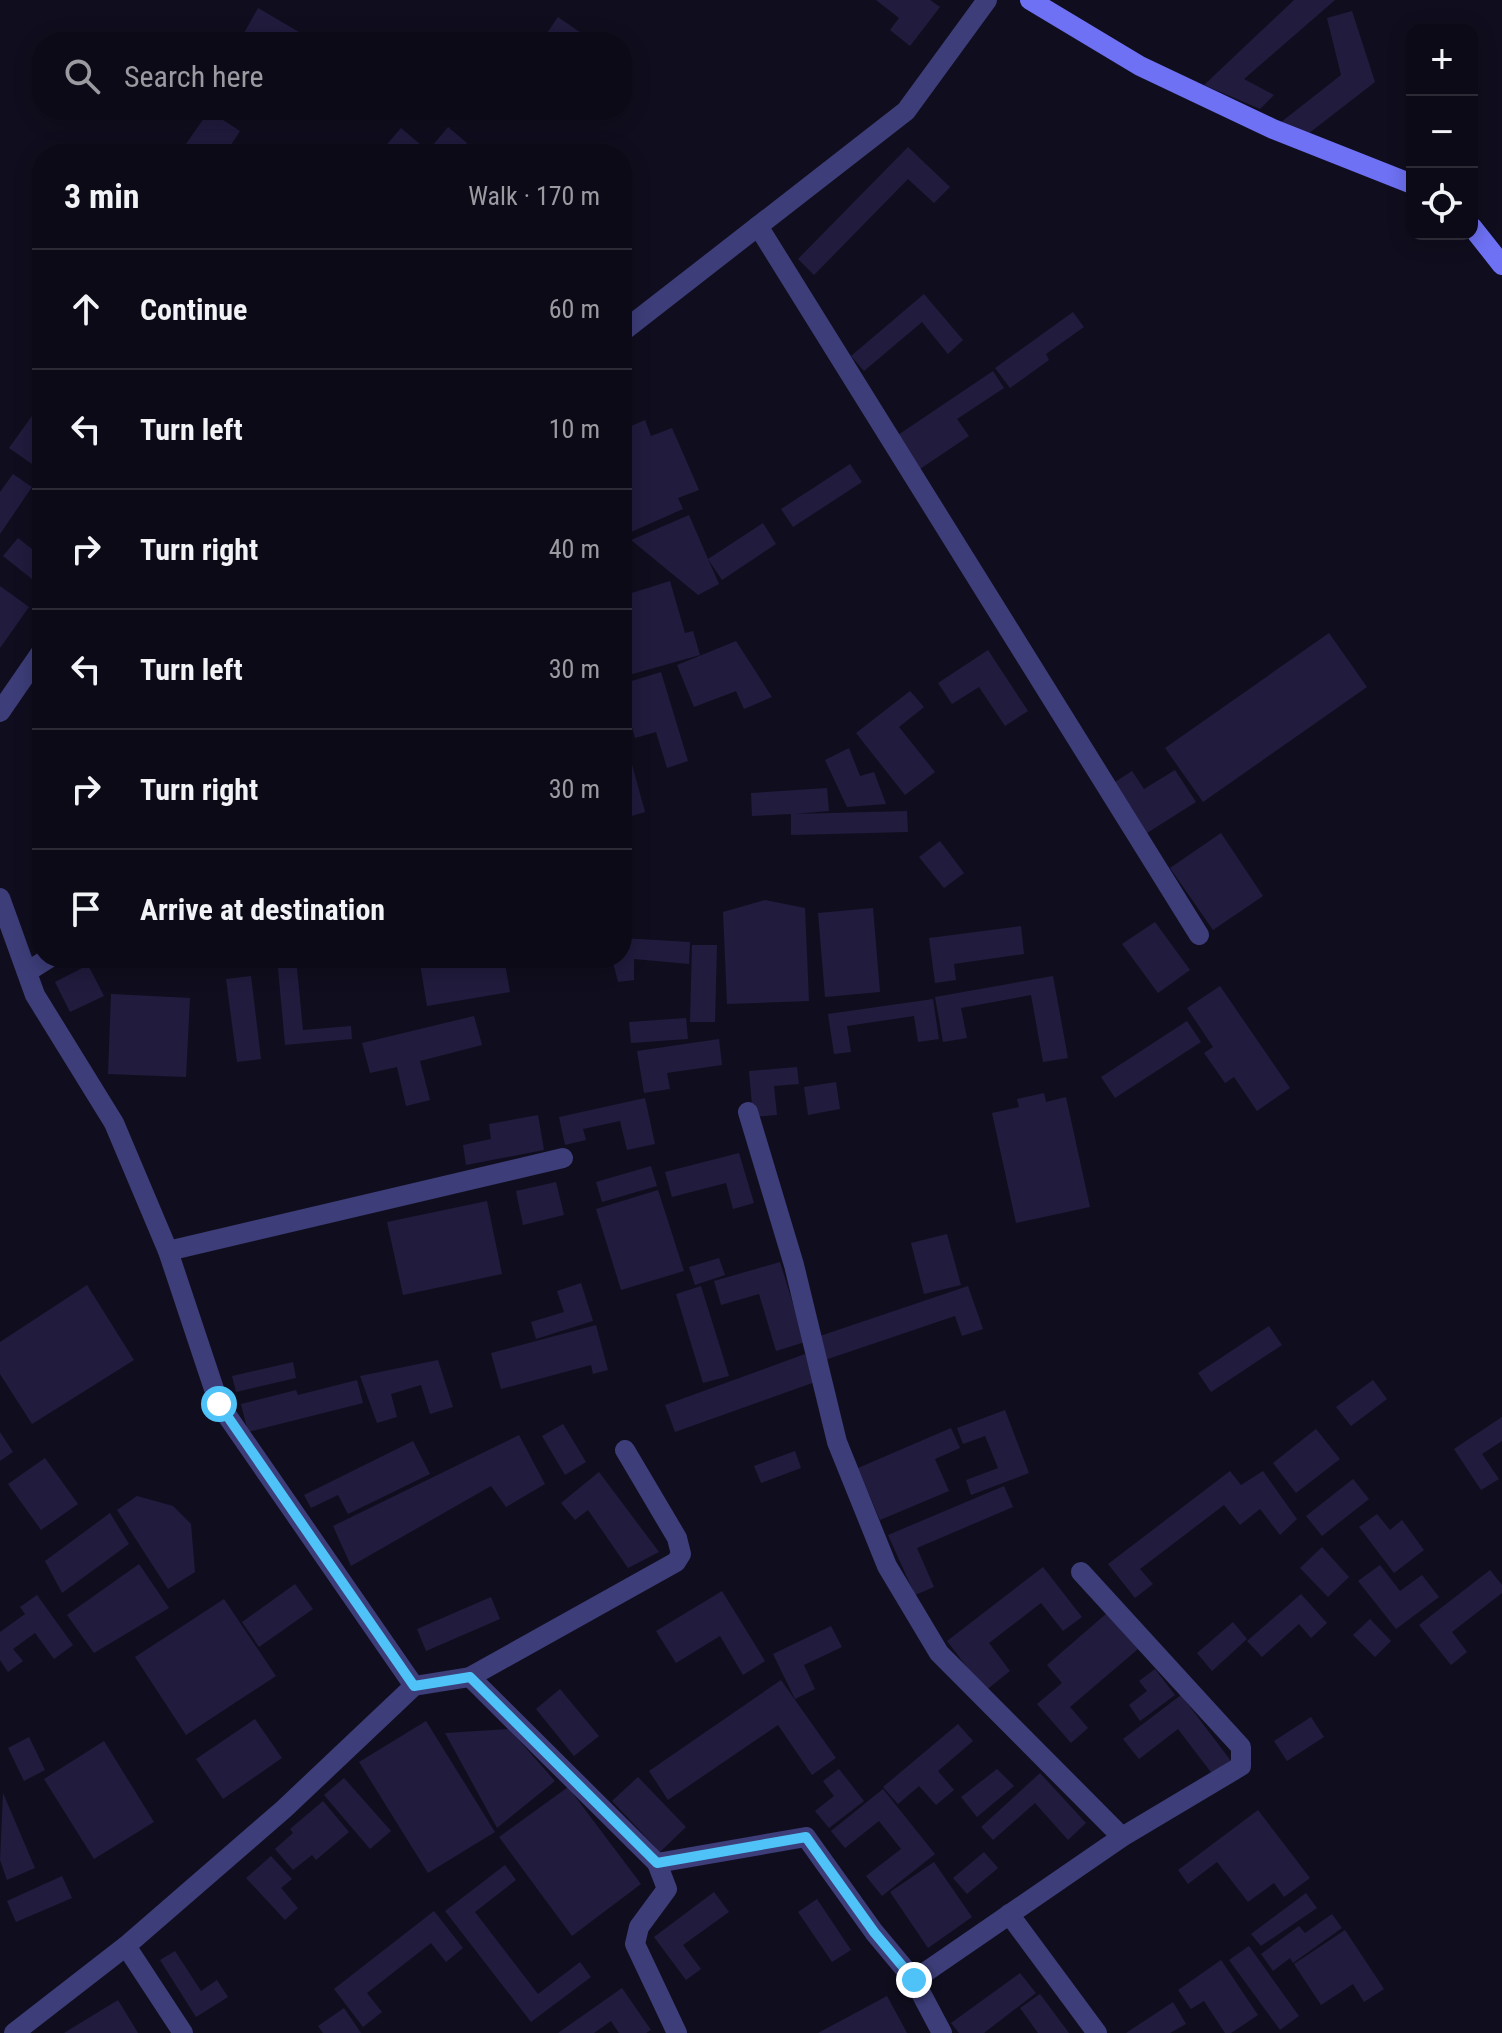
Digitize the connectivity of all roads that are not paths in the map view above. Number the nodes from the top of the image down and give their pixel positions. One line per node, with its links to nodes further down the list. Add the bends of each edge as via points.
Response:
1 (987, 0): 4 (street, via 906,111)
2 (1030, 0): 3 (street, via 1140,66 1273,129)
3 (1406, 182)
4 (758, 226): 7 (street); 11 (street)
5 (1478, 235): 6 (street)
6 (1502, 265)
7 (632, 324)
8 (32, 668): 9 (street)
9 (0, 712)
10 (0, 898): 13 (street)
11 (1199, 935)
12 (33, 968): 13 (street)
13 (27, 972): 16 (street, via 35,995 114,1123)
14 (748, 1112): 21 (street, via 794,1265 837,1442 887,1566 939,1653)
15 (563, 1158): 16 (street)
16 (168, 1251): 20 (street, via 219,1404)
17 (625, 1450): 19 (street, via 677,1538 681,1554 676,1562)
18 (1081, 1572): 21 (street, via 1244,1756 1233,1773)
19 (470, 1677): 20 (street); 22 (street)
20 (414, 1686): 24 (street, via 284,1809)
21 (1122, 1837): 23 (street)
22 (657, 1863): 25 (street, via 806,1837); 28 (street, via 667,1889 639,1927 635,1944)
23 (1009, 1914): 25 (street); 30 (street)
24 (126, 1946): 26 (street); 27 (street)
25 (914, 1980): 29 (street)
26 (14, 2033)
27 (183, 2033)
28 (677, 2033)
29 (942, 2033)
30 (1097, 2033)

